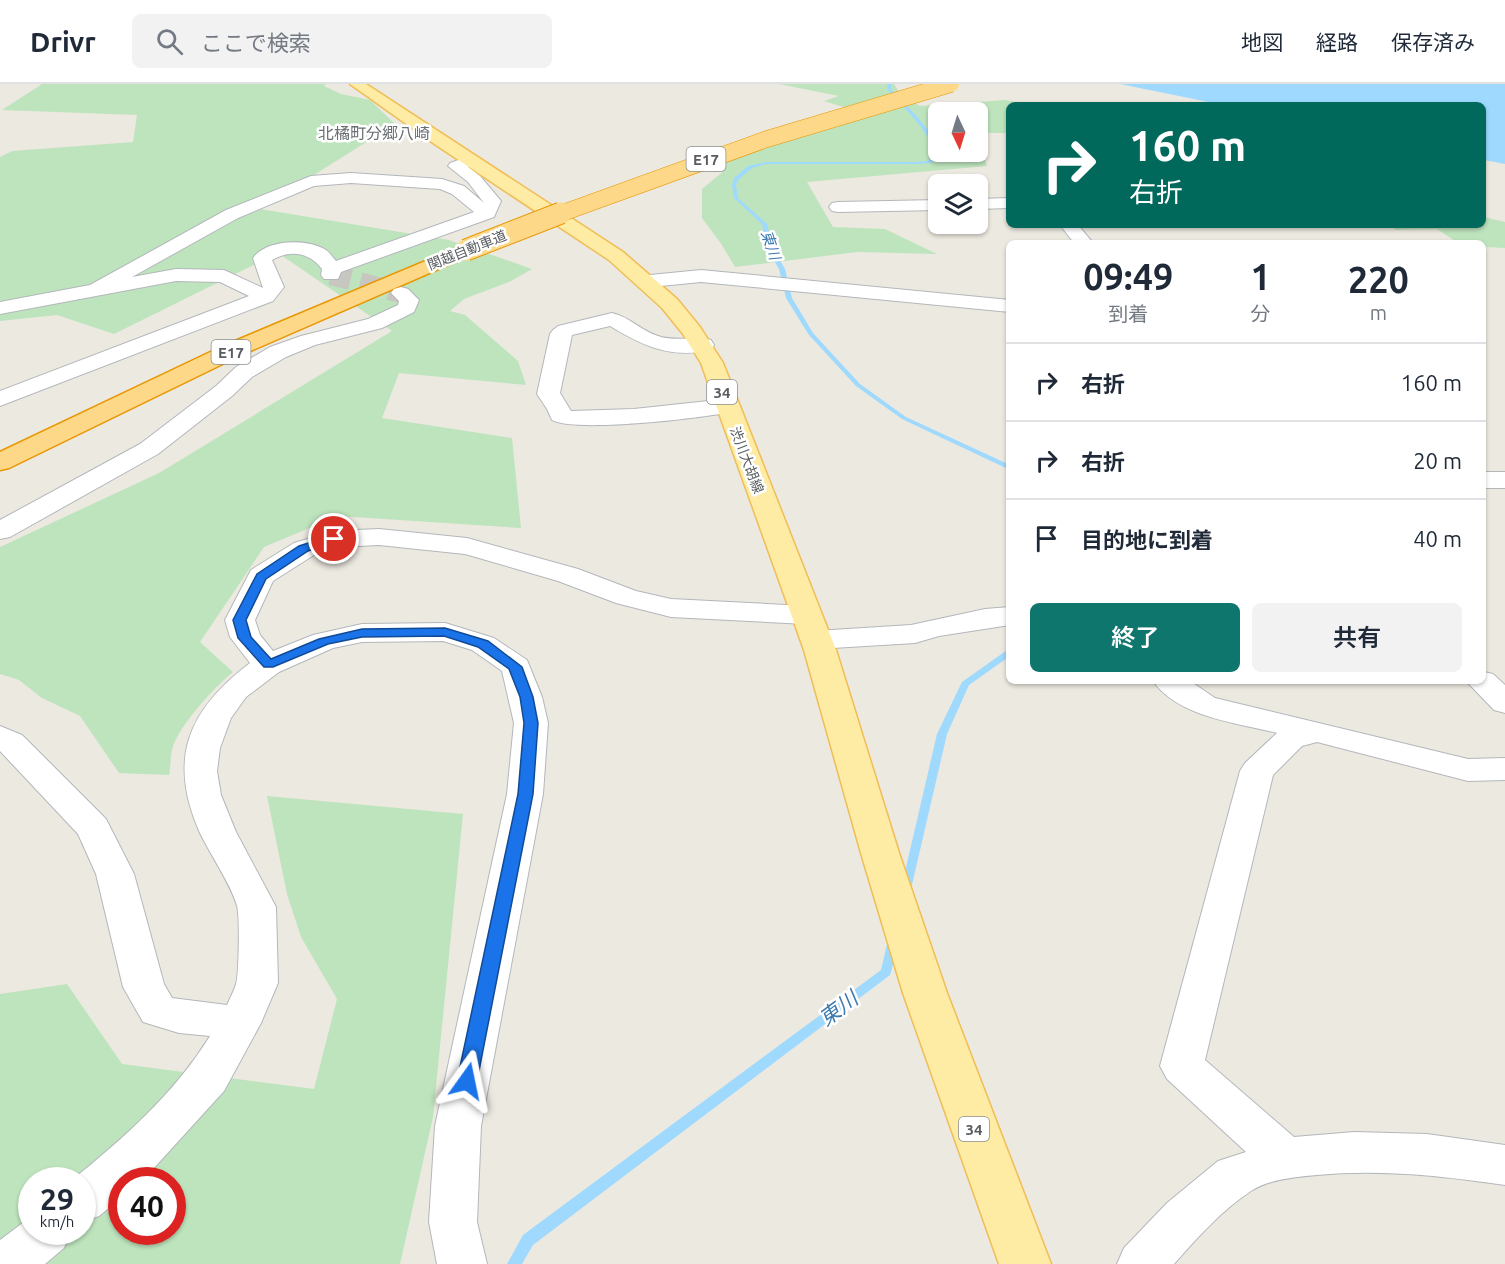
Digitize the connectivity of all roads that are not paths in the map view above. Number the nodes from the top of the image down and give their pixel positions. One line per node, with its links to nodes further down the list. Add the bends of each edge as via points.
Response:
1 (357, 84): 4 (main road, 渋川大胡線 / 34)
2 (923, 84): 12 (highway, 関越自動車道 / E17, via 700,150 555,202)
3 (951, 84): 12 (highway, 関越自動車道 / E17, bridge, via 723,153)
4 (470, 161): 9 (street, via 456,166 493,201); 13 (main road, 渋川大胡線 / 34, via 614,252)
5 (1006, 203): 6 (street)
6 (988, 204)
7 (928, 205): 8 (street)
8 (838, 207)
9 (488, 213): 14 (street, via 458,190 442,184 351,178 311,181 232,214); 16 (street, via 331,272 321,256 311,250 288,248 268,252 262,258 274,287)
10 (1072, 228): 11 (street)
11 (1082, 240)
12 (456, 247): 22 (highway, 関越自動車道 / E17, via 234,333); 23 (highway, 関越自動車道 / E17)
13 (650, 281): 17 (street, via 701,276); 19 (main road, 渋川大胡線 / 34)
14 (97, 289): 16 (street, via 176,275 224,276); 18 (street)
15 (401, 293): 26 (street, via 409,300 407,308 375,324 308,340 278,352 244,372 149,449)
16 (266, 297): 20 (street)
17 (1006, 306)
18 (0, 308)
19 (703, 345): 21 (main road, 渋川大胡線 / 34); 21 (street, via 666,347 612,320 565,330 560,334 548,394 565,418 634,416)
20 (0, 399)
21 (727, 406): 28 (main road, 渋川大胡線 / 34)
22 (0, 441)
23 (0, 462)
24 (1486, 480): 25 (street)
25 (1505, 480)
26 (0, 531)
27 (1006, 616): 28 (street, via 915,634)
28 (811, 627): 29 (street, via 671,609 467,546 379,537 334,539 303,549 261,576 240,620 245,638); 43 (main road, 渋川大胡線 / 34, via 925,993)
29 (268, 664): 36 (street, via 235,690 215,717 202,748 200,771 203,795 218,832 257,907 257,983); 42 (street, via 324,641 362,633 445,632 483,644 516,667 526,697 531,723 525,794 458,1126 453,1222)
30 (1173, 684): 33 (street, via 1204,705)
31 (1485, 684): 32 (street)
32 (1505, 703)
33 (1317, 732): 35 (street, via 1468,770); 37 (street, via 1290,739 1257,771 1182,1066)
34 (0, 736): 36 (street, via 10,741 93,828 116,874 144,987 158,1010)
35 (1505, 769)
36 (240, 1023): 39 (street, via 208,1078 137,1155)
37 (1285, 1158): 38 (street, via 1354,1152 1427,1154); 44 (street, via 1235,1176 1184,1218)
38 (1505, 1166)
39 (96, 1189)
40 (31, 1245): 41 (street)
41 (8, 1264)
42 (462, 1264)
43 (1025, 1264)
44 (1142, 1264)

